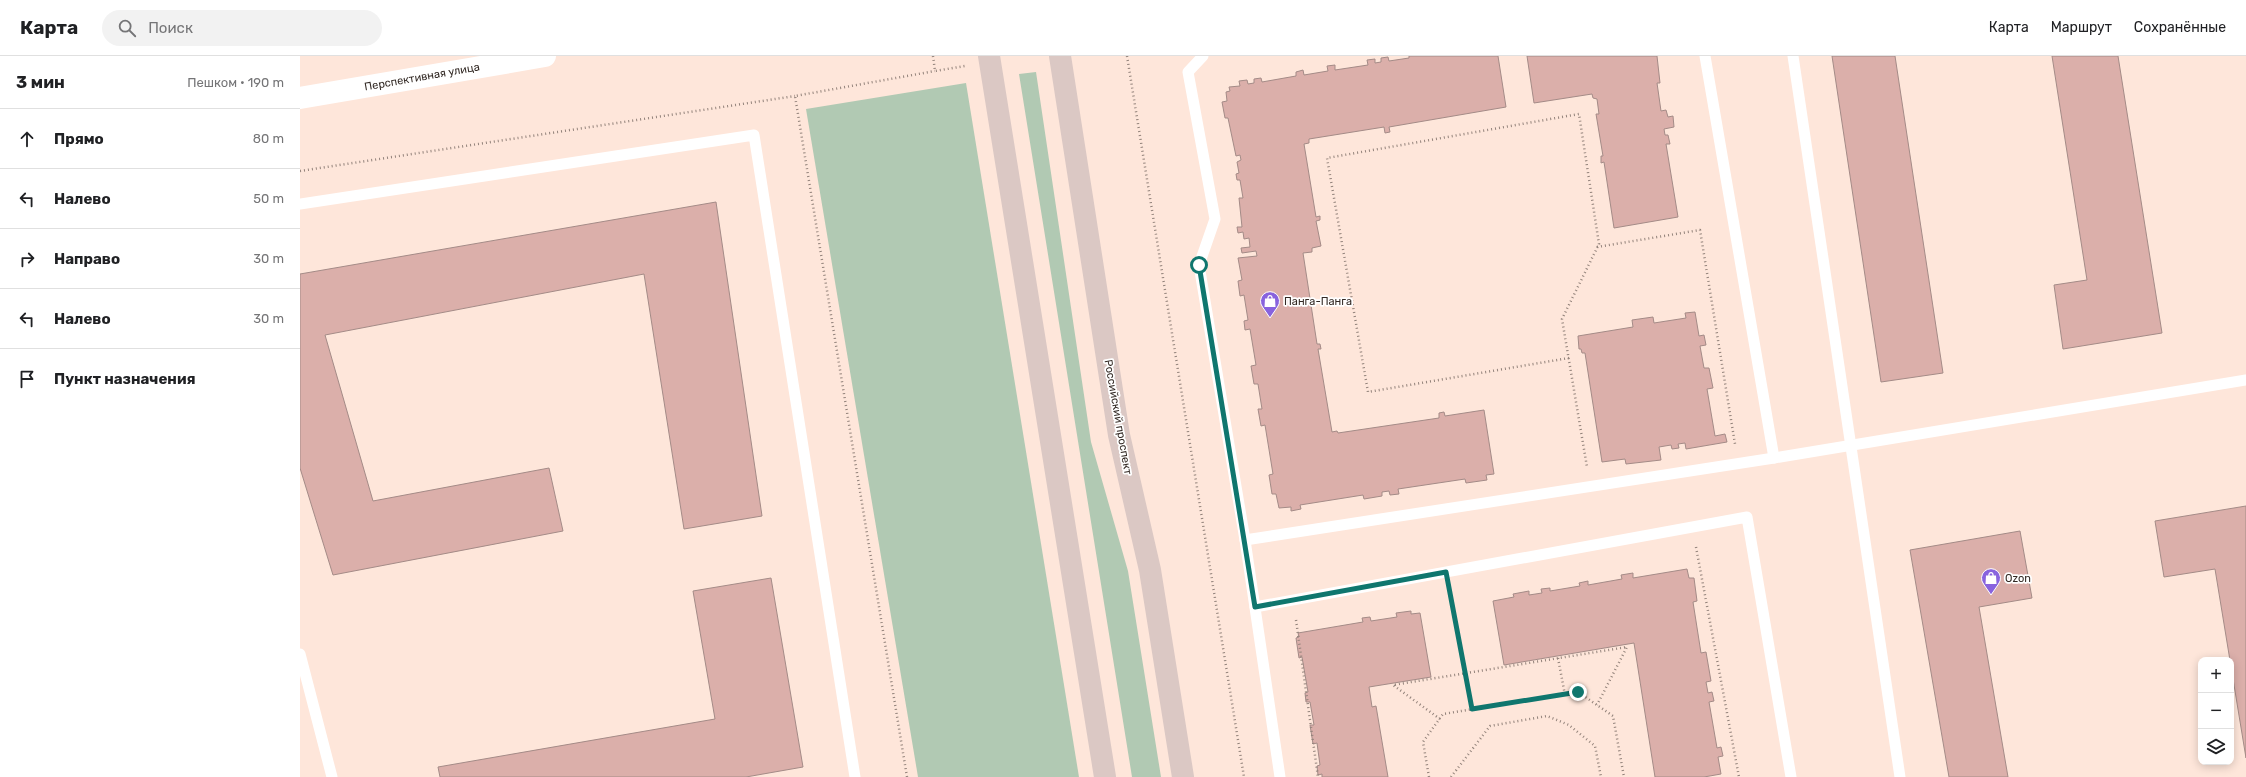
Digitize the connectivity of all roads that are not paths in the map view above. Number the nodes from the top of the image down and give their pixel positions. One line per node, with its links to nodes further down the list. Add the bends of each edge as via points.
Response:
1 (545, 56): 7 (street, Перспективная улица)
2 (989, 56): 17 (main road)
3 (1060, 56): 18 (main road, Российский проспект, via 1119,435 1150,570)
4 (1203, 56): 12 (lane, via 1188,72 1214,219 1199,265)
5 (1705, 56): 11 (lane)
6 (1793, 56): 10 (lane)
7 (300, 98)
8 (300, 204): 16 (lane, via 754,135)
9 (2246, 380): 10 (lane)
10 (1851, 444): 11 (lane); 21 (lane)
11 (1774, 458): 12 (lane)
12 (1245, 540): 13 (lane)
13 (1255, 607): 19 (lane); 20 (lane, via 1747,517)
14 (300, 654): 15 (lane)
15 (332, 777)
16 (855, 777)
17 (1105, 777)
18 (1183, 777)
19 (1280, 777)
20 (1791, 777)
21 (1900, 777)

